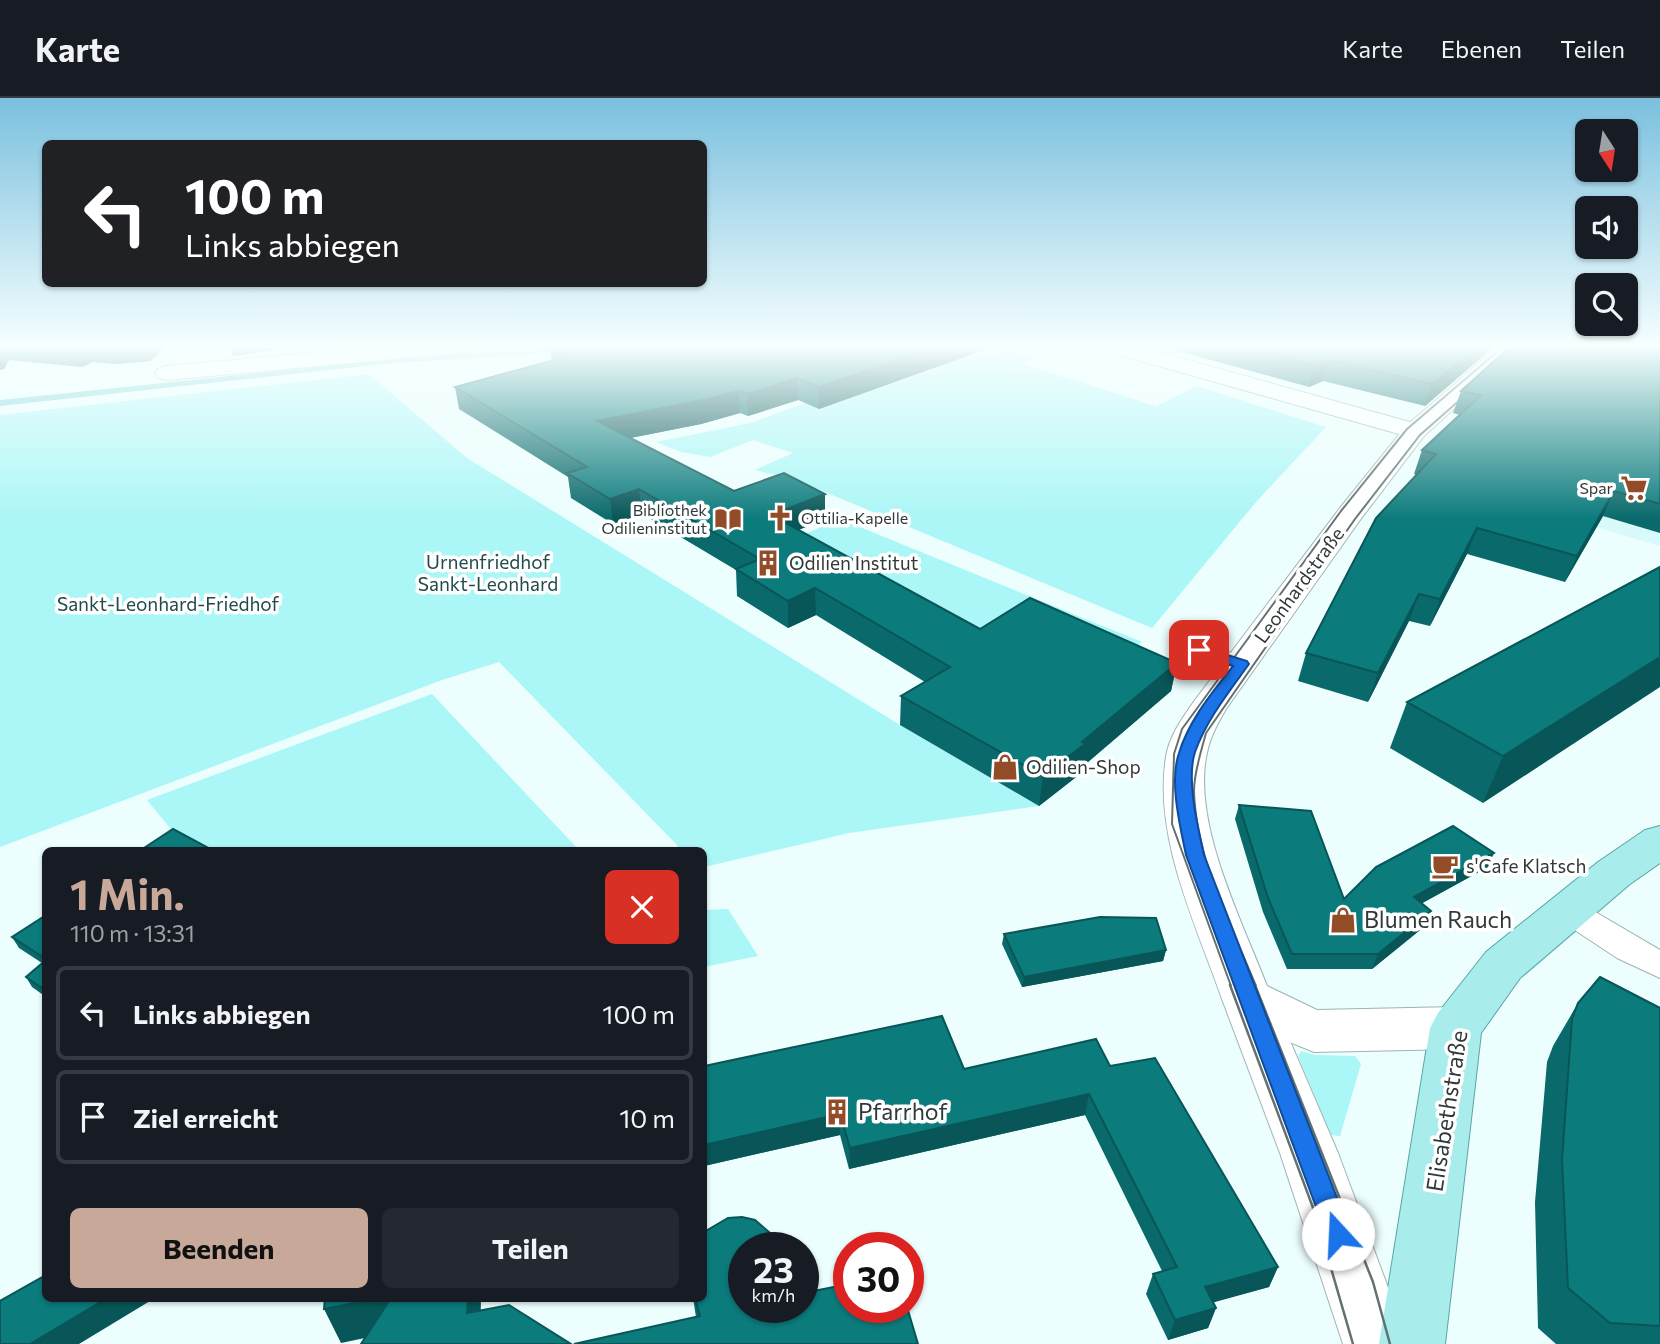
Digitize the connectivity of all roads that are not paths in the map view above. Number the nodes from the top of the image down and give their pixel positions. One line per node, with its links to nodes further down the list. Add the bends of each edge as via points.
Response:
1 (1316, 403): 3 (street)
2 (1447, 403): 3 (street, Leonhardstraße)
3 (1415, 431): 5 (street, Leonhardstraße)
4 (1199, 650): 5 (lane)
5 (1242, 664): 9 (street, Leonhardstraße, via 1208,708 1186,755 1184,807 1195,855)
6 (1660, 841): 7 (main road, Elisabethstraße)
7 (1569, 911): 8 (lane); 10 (main road, Elisabethstraße, via 1503,965)
8 (1660, 965)
9 (1247, 999): 10 (street, via 1314,1031); 11 (street, Leonhardstraße, via 1309,1153)
10 (1456, 1028): 12 (main road, Elisabethstraße)
11 (1376, 1344)
12 (1412, 1344)

